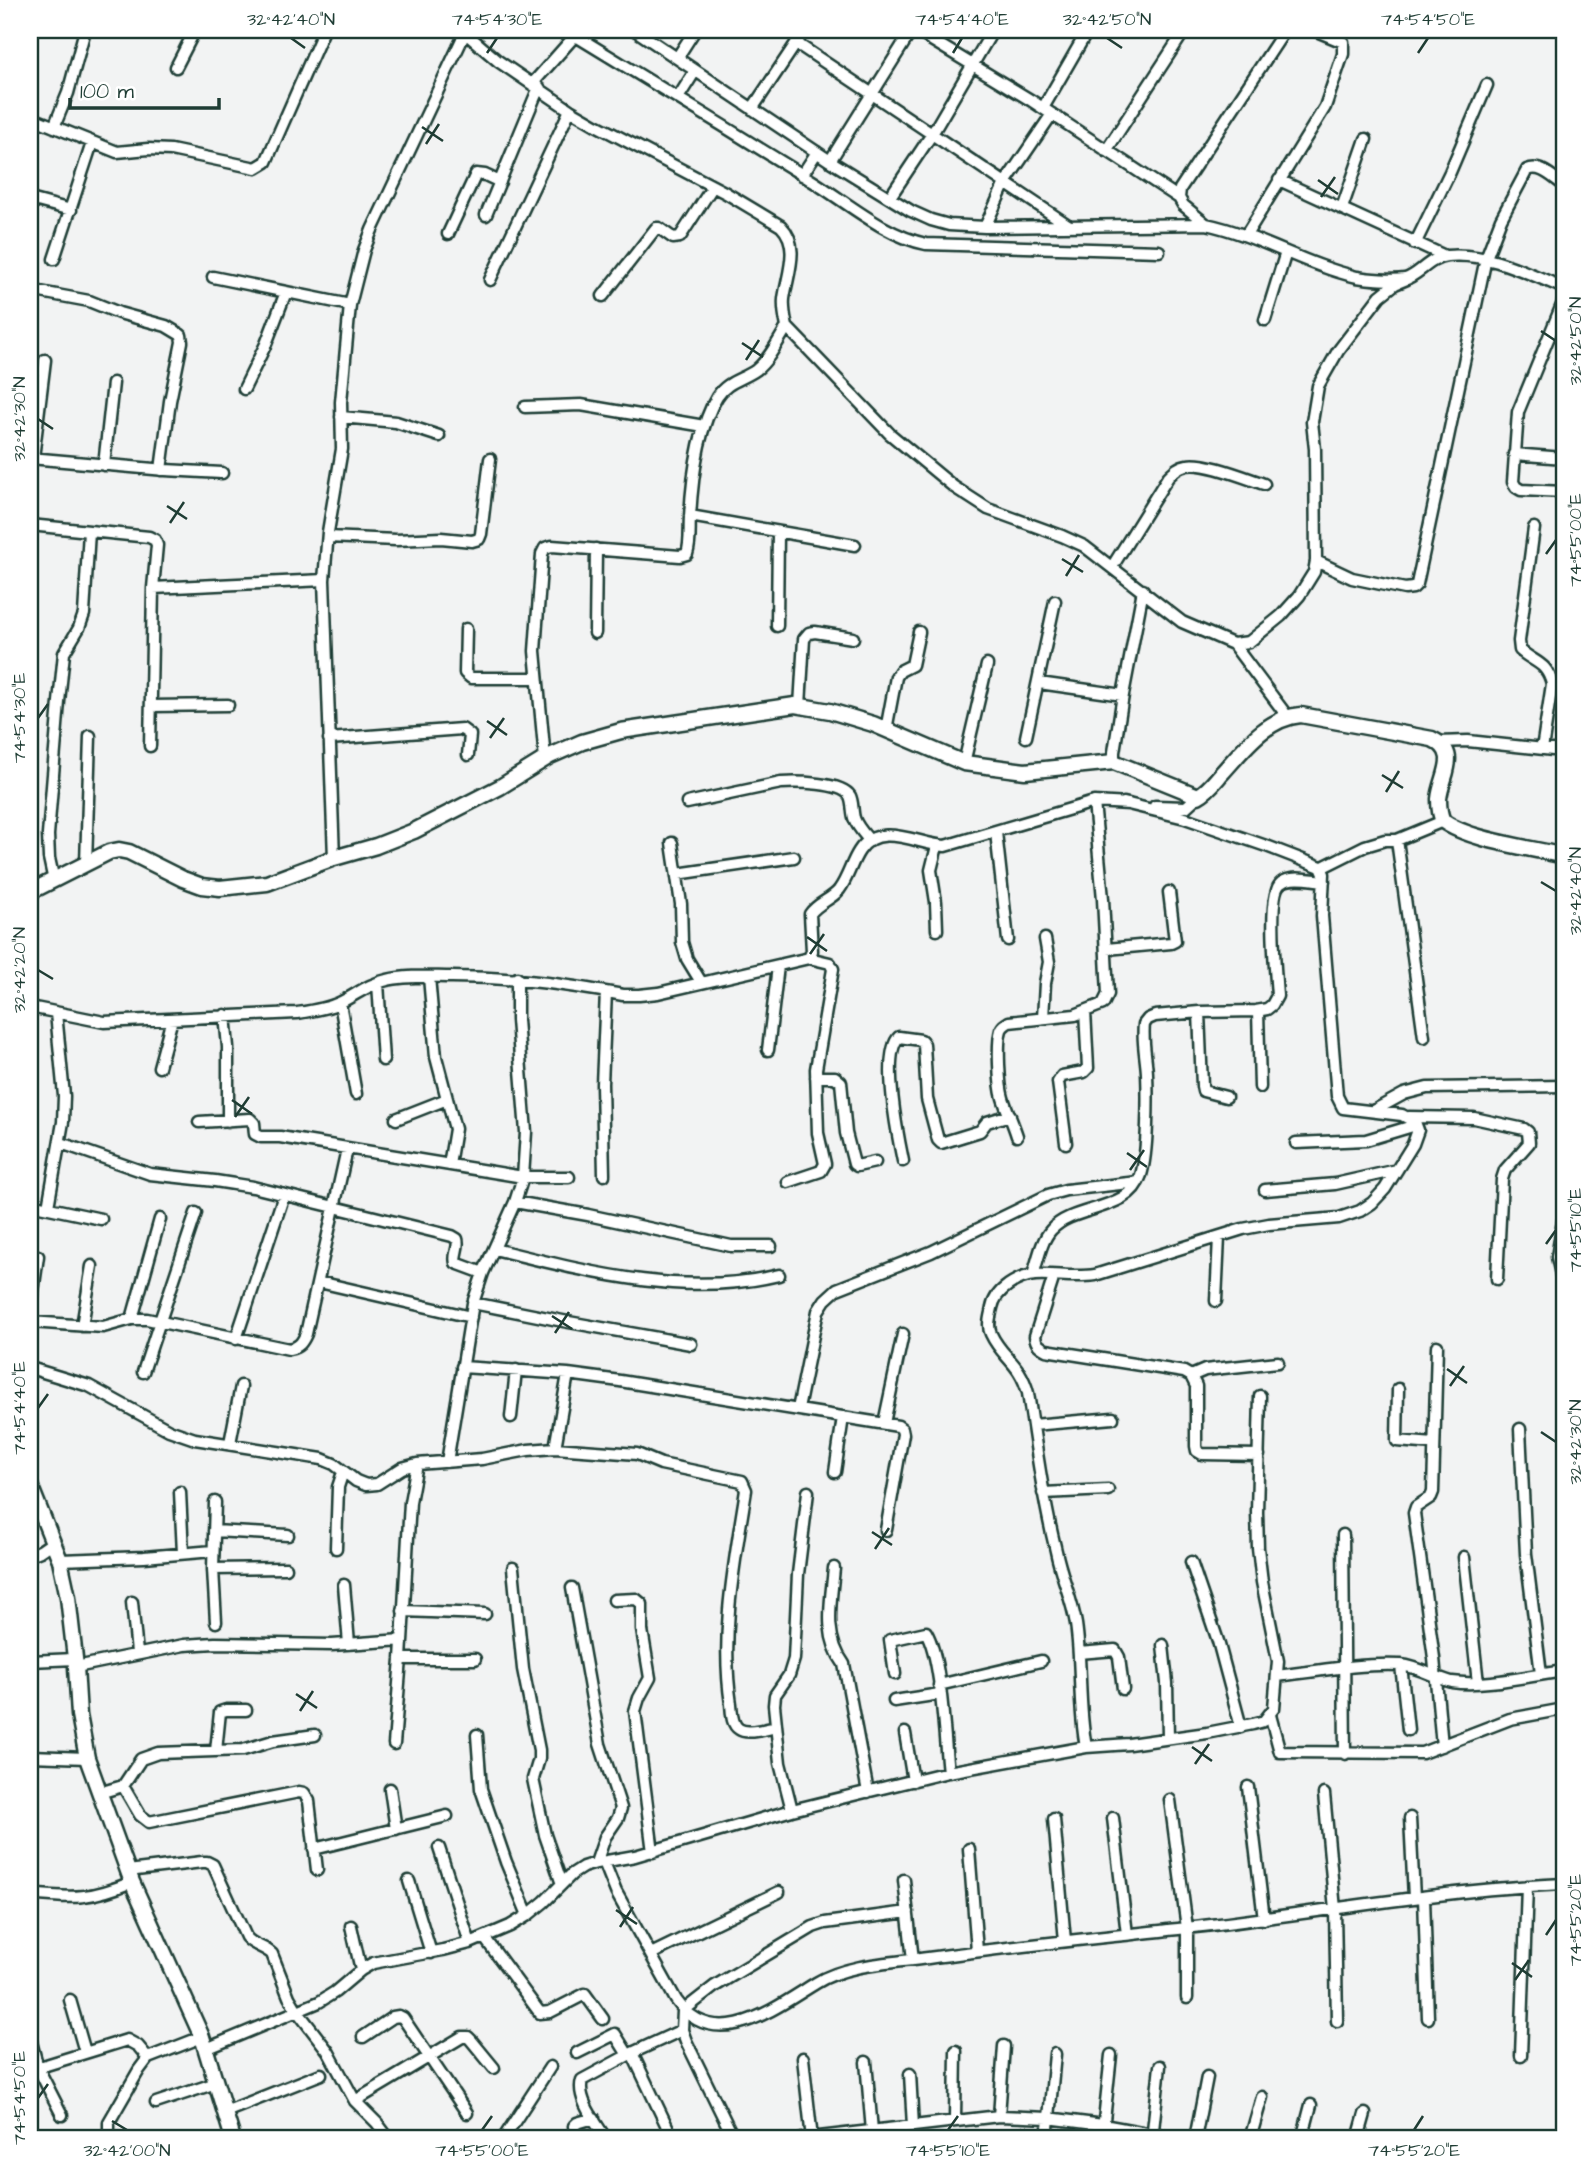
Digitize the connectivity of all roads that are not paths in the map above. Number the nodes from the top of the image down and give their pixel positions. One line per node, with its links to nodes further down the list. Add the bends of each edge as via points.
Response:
1 (85, 30): 27 (street)
2 (195, 30): 18 (street)
3 (324, 30): 30 (street, via 262,166 171,150 117,152)
4 (635, 30): 16 (street)
5 (695, 30): 16 (street)
6 (805, 30): 15 (street)
7 (913, 30): 17 (street); 22 (street)
8 (993, 30): 17 (street)
9 (1088, 30): 25 (street)
10 (1185, 30): 31 (street)
11 (1285, 30): 40 (street)
12 (1314, 30): 34 (street, via 1343,42 1343,54 1325,107)
13 (464, 31): 20 (street, via 498,61); 64 (street, via 368,240)
14 (578, 33): 19 (street); 20 (street)
15 (796, 43): 22 (street); 23 (street)
16 (677, 58): 19 (street)
17 (971, 65): 25 (street); 28 (street)
18 (176, 67)
19 (687, 84): 23 (street); 33 (street)
20 (536, 85): 24 (street); 35 (street)
21 (1487, 85): 50 (street)
22 (871, 94): 28 (street); 32 (street)
23 (752, 109): 33 (street)
24 (570, 110): 38 (street); 58 (street)
25 (1047, 111): 31 (street); 36 (street)
26 (30, 117): 27 (street)
27 (54, 127): 30 (street)
28 (932, 134): 36 (street); 39 (street)
29 (1366, 139): 42 (street)
30 (92, 143): 43 (street)
31 (1106, 151): 40 (street)
32 (831, 161): 33 (street); 39 (street)
33 (810, 163): 51 (street, via 892,233 909,241)
34 (1279, 180): 42 (street); 49 (street)
35 (500, 182): 44 (street); 48 (street, via 476,174)
36 (1005, 183): 46 (street); 47 (street)
37 (1564, 185): 54 (street, via 1540,169 1527,170 1500,219)
38 (713, 186): 62 (street, via 680,237 673,239 656,228); 66 (street, via 787,232 793,254 784,302)
39 (890, 197): 47 (street, via 931,220)
40 (1179, 198): 45 (street)
41 (30, 199): 43 (street)
42 (1342, 208): 50 (street)
43 (71, 210): 55 (street)
44 (486, 215)
45 (1206, 224): 46 (street); 49 (street)
46 (1068, 225): 47 (street)
47 (985, 227)
48 (448, 234)
49 (1246, 235): 52 (street)
50 (1415, 244): 53 (street)
51 (1159, 251)
52 (1286, 252): 57 (street, via 1358,277); 65 (street)
53 (1445, 256): 54 (street); 57 (street, via 1425,264)
54 (1486, 258): 59 (street); 91 (street, via 1417,584 1405,589 1352,578)
55 (54, 259)
56 (213, 277): 61 (street)
57 (1407, 279): 91 (street, via 1380,296 1318,386 1312,422)
58 (490, 280)
59 (1564, 288)
60 (30, 290): 79 (street, via 89,301 181,335)
61 (286, 292): 64 (street); 69 (street)
62 (603, 296)
63 (1564, 300): 74 (street, via 1522,399)
64 (350, 305): 71 (street)
65 (1265, 320)
66 (787, 327): 72 (street, via 757,369 717,396); 92 (street, via 890,435 954,487 988,509 1084,546)
67 (45, 360): 75 (street)
68 (113, 383): 78 (street)
69 (244, 388)
70 (525, 407): 72 (street, via 581,405)
71 (341, 417): 73 (street, via 396,422); 88 (street, via 342,449)
72 (704, 426): 83 (street)
73 (439, 436)
74 (1514, 454): 76 (street); 82 (street, via 1516,487)
75 (31, 458): 78 (street)
76 (1564, 458)
77 (490, 459): 88 (street, via 479,539)
78 (104, 465): 79 (street)
79 (161, 470): 80 (street)
80 (222, 473)
81 (1264, 484): 92 (street, via 1202,465 1178,468)
82 (1564, 492)
83 (690, 516): 87 (street); 90 (street, via 689,550 684,556)
84 (30, 525): 86 (street)
85 (1534, 528): 117 (street, via 1519,641 1520,650 1543,665 1552,684)
86 (89, 531): 94 (street, via 155,540); 139 (street, via 84,614 64,653 59,702 48,835)
87 (778, 532): 89 (street); 97 (street)
88 (328, 537): 93 (street)
89 (855, 545)
90 (596, 549): 100 (street); 104 (street, via 552,545 542,554)
91 (1316, 561): 102 (street, via 1309,582 1281,616 1249,642)
92 (1112, 567): 95 (street)
93 (324, 580): 94 (street); 114 (street)
94 (153, 589): 108 (street)
95 (1143, 590): 102 (street, via 1182,622); 106 (street)
96 (1055, 601): 105 (street)
97 (777, 626)
98 (466, 629): 104 (street, via 467,676)
99 (919, 632): 111 (street, via 912,665 896,677)
100 (595, 633)
101 (853, 638): 109 (street, via 815,632 804,639)
102 (1233, 644): 110 (street)
103 (987, 665): 122 (street)
104 (537, 678): 120 (street)
105 (1039, 682): 106 (street); 113 (street)
106 (1123, 695): 121 (street)
107 (228, 705): 108 (street)
108 (151, 706): 116 (street)
109 (800, 706): 111 (street); 120 (street, via 621,731)
110 (1287, 716): 115 (street); 123 (street, via 1257,735)
111 (886, 730): 122 (street)
112 (90, 737): 136 (street)
113 (1026, 737)
114 (329, 739): 119 (street, via 462,729 470,735); 135 (street)
115 (1438, 742): 117 (street); 127 (street, via 1448,755 1439,799)
116 (150, 746)
117 (1542, 749): 118 (street)
118 (1564, 750)
119 (468, 755)
120 (545, 759): 135 (street, via 414,831)
121 (1114, 762): 122 (street, via 1025,771); 123 (street)
122 (964, 763)
123 (1198, 796): 126 (street, via 1179,808)
124 (1094, 802): 126 (street); 128 (street); 146 (street)
125 (687, 803): 130 (street, via 796,781 830,786 850,795 858,827)
126 (1124, 803): 137 (street, via 1216,829)
127 (1443, 821): 129 (street); 133 (street, via 1469,834)
128 (996, 832): 132 (street); 145 (street)
129 (1397, 839): 137 (street, via 1365,846); 163 (street)
130 (870, 841): 132 (street, via 896,835); 147 (street, via 859,851 840,889 810,914)
131 (672, 843): 138 (street)
132 (937, 846): 143 (street, via 931,870)
133 (1564, 856)
134 (794, 857): 138 (street)
135 (334, 858): 136 (street, via 267,883 220,888 183,879 119,850)
136 (86, 864): 139 (street)
137 (1321, 868): 140 (street)
138 (677, 874): 152 (street, via 684,951)
139 (54, 881): 141 (street)
140 (1324, 881): 157 (street, via 1292,879 1277,887 1273,906 1277,996 1276,1002); 173 (street, via 1322,916 1337,1096 1343,1108)
141 (30, 892)
142 (1169, 892): 146 (street, via 1175,941)
143 (937, 930)
144 (1045, 939): 161 (street, via 1049,962)
145 (1008, 940)
146 (1107, 949): 156 (street, via 1107,1000)
147 (809, 958): 148 (street); 167 (street, via 830,963 833,969)
148 (778, 966): 152 (street); 164 (street)
149 (429, 976): 150 (street); 151 (street); 172 (street, via 436,1057)
150 (517, 978): 153 (street); 189 (street, via 526,1132)
151 (378, 982): 154 (street); 165 (street)
152 (701, 982): 153 (street, via 639,995)
153 (606, 992): 188 (street)
154 (340, 1003): 160 (street, via 314,1011); 170 (street)
155 (30, 1007): 159 (street)
156 (1085, 1011): 161 (street); 181 (street, via 1088,1068 1062,1076 1058,1082)
157 (1258, 1011): 158 (street); 169 (street)
158 (1199, 1012): 171 (street, via 1203,1091); 192 (street, via 1154,1016 1144,1024 1145,1158)
159 (56, 1013): 162 (street, via 104,1022); 180 (street, via 64,1096)
160 (225, 1015): 162 (street); 176 (street)
161 (1044, 1018): 174 (street, via 1009,1022 1001,1030 1000,1080)
162 (172, 1019): 166 (street)
163 (1424, 1037)
164 (768, 1050)
165 (383, 1060)
166 (159, 1067)
167 (816, 1077): 185 (street, via 835,1077 841,1082 854,1164); 191 (street, via 818,1133 825,1164 821,1171)
168 (1564, 1086): 173 (street, via 1427,1088)
169 (1260, 1087)
170 (356, 1094)
171 (1226, 1097)
172 (447, 1099): 175 (street); 186 (street, via 455,1129)
173 (1373, 1111): 177 (street)
174 (1010, 1115): 179 (street); 184 (street, via 987,1122 980,1131 941,1143 927,1099 923,1044 899,1037 894,1044 891,1085)
175 (396, 1119)
176 (228, 1121): 178 (street); 183 (street, via 253,1120 261,1137)
177 (1412, 1121): 182 (street, via 1366,1140); 187 (street, via 1418,1129); 212 (street, via 1474,1118 1528,1132 1529,1143 1502,1179)
178 (199, 1122)
179 (1017, 1136)
180 (61, 1143): 194 (street, via 150,1174); 197 (street)
181 (1066, 1143)
182 (1296, 1143)
183 (347, 1149): 186 (street); 198 (street)
184 (903, 1161)
185 (875, 1162)
186 (449, 1165): 189 (street)
187 (1397, 1170): 193 (street, via 1335,1184); 203 (street, via 1385,1189 1360,1211 1339,1218 1269,1224)
188 (604, 1175)
189 (523, 1177): 190 (street); 195 (street)
190 (569, 1177)
191 (788, 1182)
192 (1138, 1182): 210 (street, via 1123,1197 1053,1228); 236 (street, via 1048,1195 931,1252 837,1289 818,1311)
193 (1265, 1190)
194 (284, 1195): 198 (street); 223 (street)
195 (515, 1202): 204 (street, via 731,1246); 205 (street)
196 (30, 1204): 197 (street)
197 (48, 1207): 201 (street)
198 (335, 1208): 208 (street, via 452,1236 458,1244 456,1263); 213 (street)
199 (196, 1213): 220 (street)
200 (1564, 1215): 214 (street, via 1557,1257)
201 (101, 1219)
202 (160, 1219): 218 (street)
203 (1219, 1237): 211 (street, via 1095,1275); 215 (street)
204 (771, 1246)
205 (494, 1250): 208 (street); 209 (street, via 636,1280 713,1284)
206 (38, 1256): 219 (street)
207 (92, 1266): 221 (street)
208 (482, 1273): 216 (street)
209 (779, 1275)
210 (1033, 1275): 211 (street); 241 (street, via 1003,1287 989,1322 990,1332 1024,1378)
211 (1054, 1276): 232 (street, via 1035,1336 1039,1347)
212 (1497, 1279)
213 (319, 1282): 217 (street); 223 (street, via 306,1334 296,1348)
214 (1564, 1288)
215 (1216, 1301)
216 (473, 1303): 217 (street); 224 (street)
217 (471, 1317): 227 (street)
218 (132, 1319): 220 (street); 221 (street, via 103,1327)
219 (31, 1322): 221 (street)
220 (160, 1323): 223 (street); 230 (street)
221 (82, 1326)
222 (903, 1334): 240 (street)
223 (236, 1339)
224 (691, 1344)
225 (1437, 1346): 244 (street)
226 (1278, 1362): 232 (street, via 1205,1370)
227 (463, 1367): 229 (street); 247 (street)
228 (30, 1368): 243 (street, via 89,1386 169,1430)
229 (516, 1370): 231 (street); 237 (street)
230 (143, 1372)
231 (568, 1374): 236 (street); 245 (street)
232 (1191, 1376): 246 (street, via 1196,1386 1197,1451)
233 (242, 1386): 243 (street)
234 (1398, 1389): 244 (street, via 1397,1441)
235 (1260, 1396): 246 (street)
236 (798, 1409): 238 (street)
237 (511, 1417)
238 (843, 1417): 240 (street); 250 (street)
239 (1113, 1418): 241 (street)
240 (884, 1423): 257 (street, via 898,1426 903,1434)
241 (1033, 1425): 255 (street)
242 (1520, 1429): 295 (street, via 1526,1554)
243 (230, 1443): 249 (street, via 322,1459)
244 (1434, 1444): 294 (street, via 1433,1492 1414,1513)
245 (555, 1448): 247 (street); 306 (street, via 637,1454 660,1464 737,1479 745,1485 730,1603 729,1694 739,1729)
246 (1259, 1455): 296 (street, via 1258,1548)
247 (447, 1462): 248 (street)
248 (417, 1464): 249 (street, via 377,1485 366,1485); 277 (street)
249 (344, 1472): 262 (street, via 338,1487)
250 (835, 1472)
251 (30, 1485): 261 (street)
252 (1108, 1490): 255 (street)
253 (180, 1492): 264 (street)
254 (808, 1492): 306 (street, via 794,1659 775,1695)
255 (1043, 1493): 284 (street, via 1073,1607)
256 (215, 1502): 258 (street)
257 (886, 1530)
258 (214, 1531): 259 (street); 263 (street)
259 (289, 1535)
260 (1343, 1535): 291 (street)
261 (53, 1542): 265 (street); 267 (street)
262 (336, 1548)
263 (213, 1551): 264 (street); 272 (street)
264 (183, 1553): 267 (street)
265 (30, 1555)
266 (1464, 1557): 297 (street)
267 (60, 1560): 289 (street)
268 (1191, 1562): 304 (street)
269 (286, 1568): 272 (street)
270 (513, 1568): 342 (street, via 523,1669 539,1750 533,1779)
271 (835, 1568): 323 (street, via 830,1636 844,1664)
272 (213, 1569): 279 (street)
273 (344, 1585): 281 (street)
274 (572, 1588): 337 (street, via 600,1744 621,1808 607,1833)
275 (614, 1600): 336 (street, via 639,1600 642,1604 650,1678 635,1711)
276 (132, 1602): 283 (street)
277 (403, 1611): 278 (street); 280 (street)
278 (485, 1614)
279 (216, 1622)
280 (402, 1640): 281 (street); 285 (street)
281 (349, 1644): 283 (street, via 215,1643)
282 (1163, 1645): 310 (street)
283 (137, 1653): 289 (street)
284 (1079, 1653): 298 (street, via 1115,1650); 313 (street)
285 (401, 1659): 286 (street); 311 (street)
286 (475, 1659)
287 (30, 1661): 289 (street)
288 (1041, 1661): 299 (street)
289 (75, 1663): 317 (street)
290 (1401, 1665): 291 (street); 294 (street); 305 (street)
291 (1344, 1668): 296 (street); 315 (street)
292 (1564, 1671): 295 (street)
293 (895, 1674): 299 (street, via 890,1640 926,1632)
294 (1434, 1674): 297 (street, via 1449,1681); 312 (street)
295 (1541, 1674): 297 (street)
296 (1278, 1676): 303 (street)
297 (1478, 1683)
298 (1123, 1689)
299 (939, 1690): 300 (street); 318 (street)
300 (894, 1701)
301 (1564, 1709): 312 (street, via 1510,1720)
302 (246, 1710): 314 (street, via 220,1712)
303 (1270, 1715): 304 (street); 315 (street, via 1280,1752)
304 (1241, 1727): 310 (street)
305 (1408, 1730)
306 (777, 1734): 327 (street)
307 (905, 1734): 319 (street)
308 (315, 1735): 314 (street)
309 (477, 1735): 350 (street, via 481,1789)
310 (1168, 1738): 313 (street)
311 (394, 1744)
312 (1442, 1746): 315 (street, via 1422,1753)
313 (1086, 1747): 318 (street)
314 (216, 1751): 320 (street, via 147,1756)
315 (1345, 1754)
316 (30, 1756): 317 (street)
317 (87, 1758): 324 (street)
318 (948, 1772): 319 (street)
319 (913, 1781): 323 (street)
320 (123, 1786): 324 (street); 334 (street, via 149,1822 304,1793 309,1801)
321 (1248, 1787): 351 (street)
322 (390, 1789): 332 (street)
323 (868, 1792): 327 (street)
324 (99, 1793): 339 (street)
325 (1324, 1794): 348 (street)
326 (1170, 1800): 353 (street)
327 (792, 1810): 336 (street)
328 (447, 1816): 332 (street)
329 (1113, 1818): 354 (street)
330 (1410, 1818): 347 (street)
331 (1054, 1819): 356 (street)
332 (396, 1829): 334 (street)
333 (439, 1848): 357 (street)
334 (314, 1849): 338 (street)
335 (969, 1849): 358 (street)
336 (653, 1852): 337 (street)
337 (600, 1862): 342 (street, via 583,1867); 360 (street)
338 (317, 1870)
339 (130, 1877): 346 (street, via 93,1896); 366 (street, via 211,1863 246,1937 274,1958); 373 (street)
340 (904, 1880): 349 (street)
341 (409, 1881): 359 (street)
342 (562, 1884): 350 (street)
343 (1564, 1884): 344 (street)
344 (1527, 1886): 347 (street); 381 (street)
345 (779, 1892): 360 (street)
346 (30, 1894)
347 (1419, 1897): 348 (street); 367 (street)
348 (1335, 1909): 351 (street); 369 (street)
349 (908, 1912): 361 (street); 365 (street, via 813,1927 715,1986)
350 (528, 1915): 355 (street)
351 (1264, 1919): 353 (street)
352 (351, 1926): 362 (street)
353 (1187, 1928): 354 (street); 363 (street)
354 (1127, 1934): 356 (street)
355 (484, 1937): 357 (street); 368 (street, via 540,2013 585,1994)
356 (1065, 1941): 358 (street)
357 (470, 1943): 359 (street)
358 (977, 1951): 361 (street)
359 (431, 1952): 362 (street, via 373,1963)
360 (651, 1954): 365 (street)
361 (913, 1960): 365 (street, via 827,1978 746,2022 714,2025)
362 (360, 1970): 366 (street, via 335,1992)
363 (1187, 1998)
364 (70, 2000): 376 (street)
365 (684, 2011): 370 (street)
366 (298, 2012): 373 (street); 395 (street, via 328,2051)
367 (1428, 2018)
368 (603, 2019)
369 (1337, 2021)
370 (682, 2030): 378 (street); 417 (street)
371 (363, 2037): 383 (street, via 399,2016)
372 (30, 2038): 389 (street)
373 (204, 2043): 382 (street); 393 (street)
374 (1004, 2046): 402 (street)
375 (956, 2051): 405 (street)
376 (85, 2052): 382 (street, via 127,2040); 389 (street)
377 (577, 2053): 378 (street, via 615,2034)
378 (630, 2054): 403 (street, via 582,2080 581,2091); 416 (street)
379 (1055, 2054): 404 (street)
380 (1111, 2055): 406 (street)
381 (1521, 2056)
382 (148, 2057): 410 (street, via 109,2122)
383 (430, 2058): 388 (street, via 465,2036); 395 (street); 399 (street)
384 (803, 2058): 418 (street)
385 (866, 2062): 408 (street)
386 (1160, 2066): 409 (street)
387 (550, 2067): 413 (street)
388 (494, 2068)
389 (34, 2069): 401 (street)
390 (321, 2074): 398 (street)
391 (909, 2074): 407 (street)
392 (1207, 2077): 422 (street)
393 (216, 2083): 396 (street); 398 (street)
394 (1262, 2097): 423 (street)
395 (355, 2101): 412 (street)
396 (156, 2103)
397 (1311, 2105): 424 (street)
398 (225, 2112): 411 (street)
399 (467, 2113)
400 (1365, 2114): 425 (street)
401 (62, 2115)
402 (999, 2116): 404 (street); 405 (street)
403 (594, 2118): 414 (street, via 574,2126); 415 (street)
404 (1048, 2118): 406 (street); 419 (street)
405 (955, 2119): 407 (street)
406 (1103, 2125): 409 (street); 420 (street)
407 (913, 2126): 408 (street)
408 (872, 2131): 418 (street)
409 (1152, 2136): 421 (street)
410 (110, 2139)
411 (233, 2139)
412 (390, 2139)
413 (503, 2139)
414 (576, 2139)
415 (606, 2139)
416 (673, 2139)
417 (734, 2139)
418 (809, 2139)
419 (1047, 2139)
420 (1102, 2139)
421 (1180, 2139)
422 (1195, 2139)
423 (1250, 2139)
424 (1302, 2139)
425 (1358, 2139)

